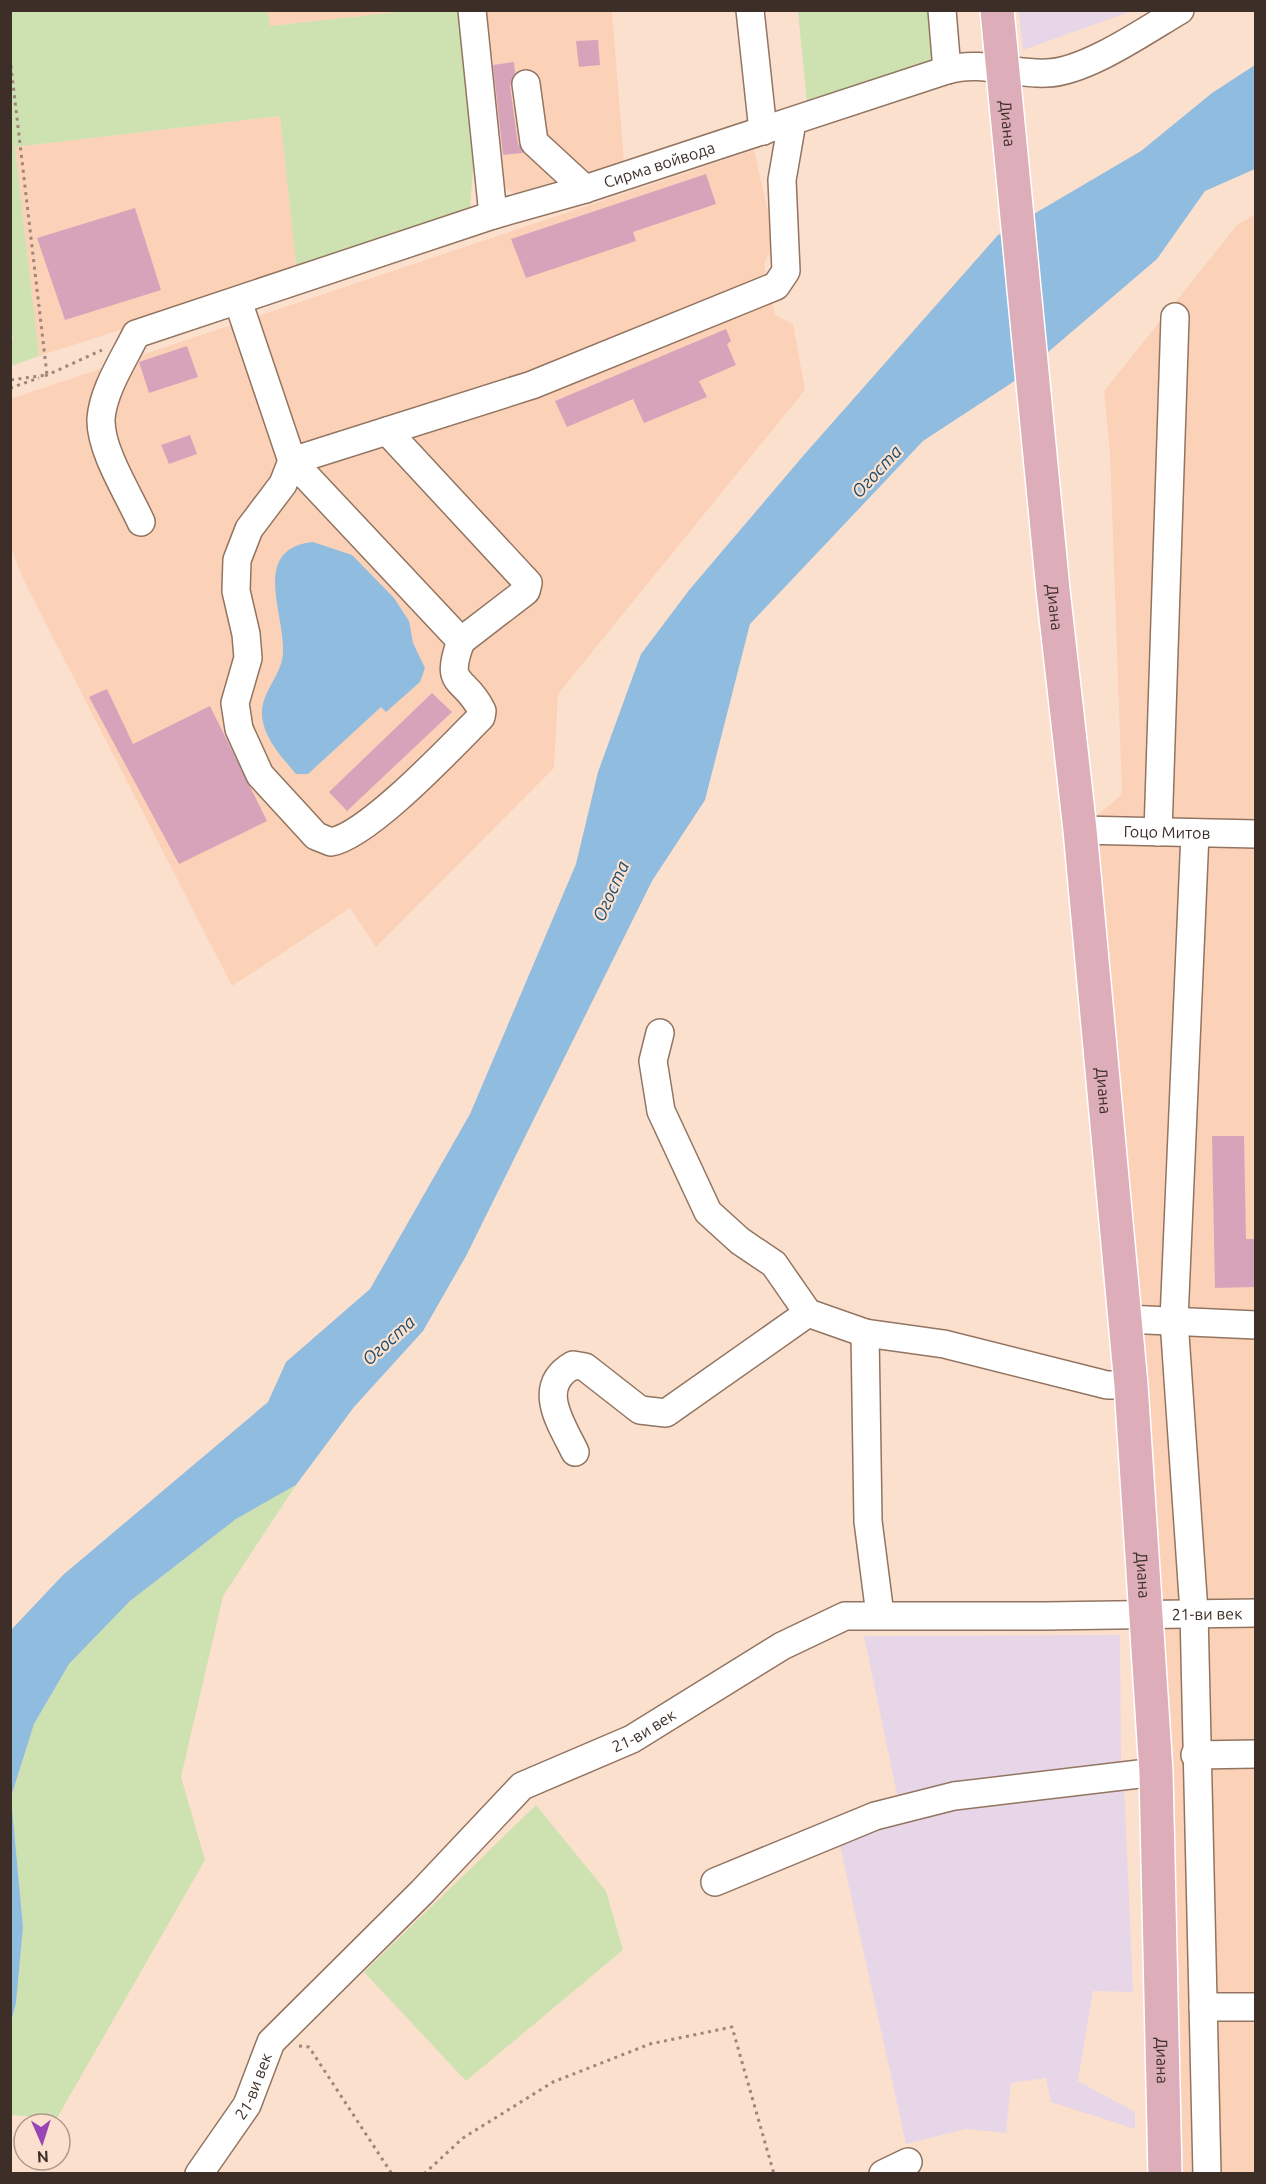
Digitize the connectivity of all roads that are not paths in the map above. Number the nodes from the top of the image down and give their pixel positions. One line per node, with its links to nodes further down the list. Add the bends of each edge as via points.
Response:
1 (472, 10): 12 (street)
2 (750, 10): 10 (street)
3 (942, 10): 7 (street)
4 (997, 10): 6 (main road, Диана)
5 (1180, 10): 6 (street, Сирма войвода, via 1108,52 1066,69 1050,74)
6 (1003, 67): 7 (street, Сирма войвода, via 979,65); 19 (main road, Диана)
7 (947, 70): 9 (street, Сирма войвода)
8 (526, 84): 11 (street, via 534,142)
9 (792, 122): 10 (street, Сирма войвода); 15 (street, via 782,180 786,271 776,286 532,386)
10 (763, 131): 11 (street, Сирма войвода)
11 (585, 189): 12 (street, Сирма войвода)
12 (493, 215): 13 (street, Сирма войвода)
13 (238, 301): 16 (street); 17 (street, Сирма войвода, via 136,334 106,396 101,418 103,439)
14 (1175, 317): 20 (street)
15 (387, 431): 16 (street); 18 (street, via 528,583 526,591)
16 (292, 461): 18 (street); 18 (street, via 283,484 249,529 237,560 236,591 248,658 235,703 239,729 260,775 316,836 331,842 350,834 410,788 481,717 479,704 455,676 453,664)
17 (141, 522)
18 (461, 641)
19 (1080, 830): 20 (street, Гоцо Митов); 25 (main road, Диана)
20 (1158, 832): 21 (street, Гоцо Митов)
21 (1195, 833): 22 (street, Гоцо Митов); 26 (street)
22 (1256, 834)
23 (660, 1033): 24 (street, via 653,1061 661,1111 708,1212 774,1264)
24 (808, 1314): 28 (street); 30 (street, via 666,1413 640,1410 585,1367 573,1365 561,1372 553,1386 553,1399)
25 (1125, 1319): 26 (street); 29 (main road, Диана)
26 (1174, 1320): 27 (street); 31 (street)
27 (1256, 1325)
28 (866, 1333): 29 (street, via 944,1344 1107,1385); 34 (street, via 868,1521)
29 (1131, 1384): 33 (main road, Диана)
30 (575, 1452)
31 (1194, 1612): 32 (street, 21-ви век); 33 (street, 21-ви век); 36 (street)
32 (1256, 1612)
33 (1147, 1613): 34 (street, 21-ви век, via 1046,1617); 37 (main road, Диана)
34 (880, 1615): 42 (street, 21-ви век, via 845,1616 782,1646 632,1739 522,1786 271,2042 247,2105)
35 (1256, 1754): 36 (street)
36 (1195, 1755): 39 (street)
37 (1156, 1772): 38 (street, via 954,1796 875,1816); 44 (main road, Диана)
38 (715, 1882)
39 (1203, 2007): 40 (street); 45 (street)
40 (1256, 2007)
41 (908, 2162): 43 (street)
42 (199, 2174)
43 (883, 2174)
44 (1165, 2174)
45 (1206, 2174)

